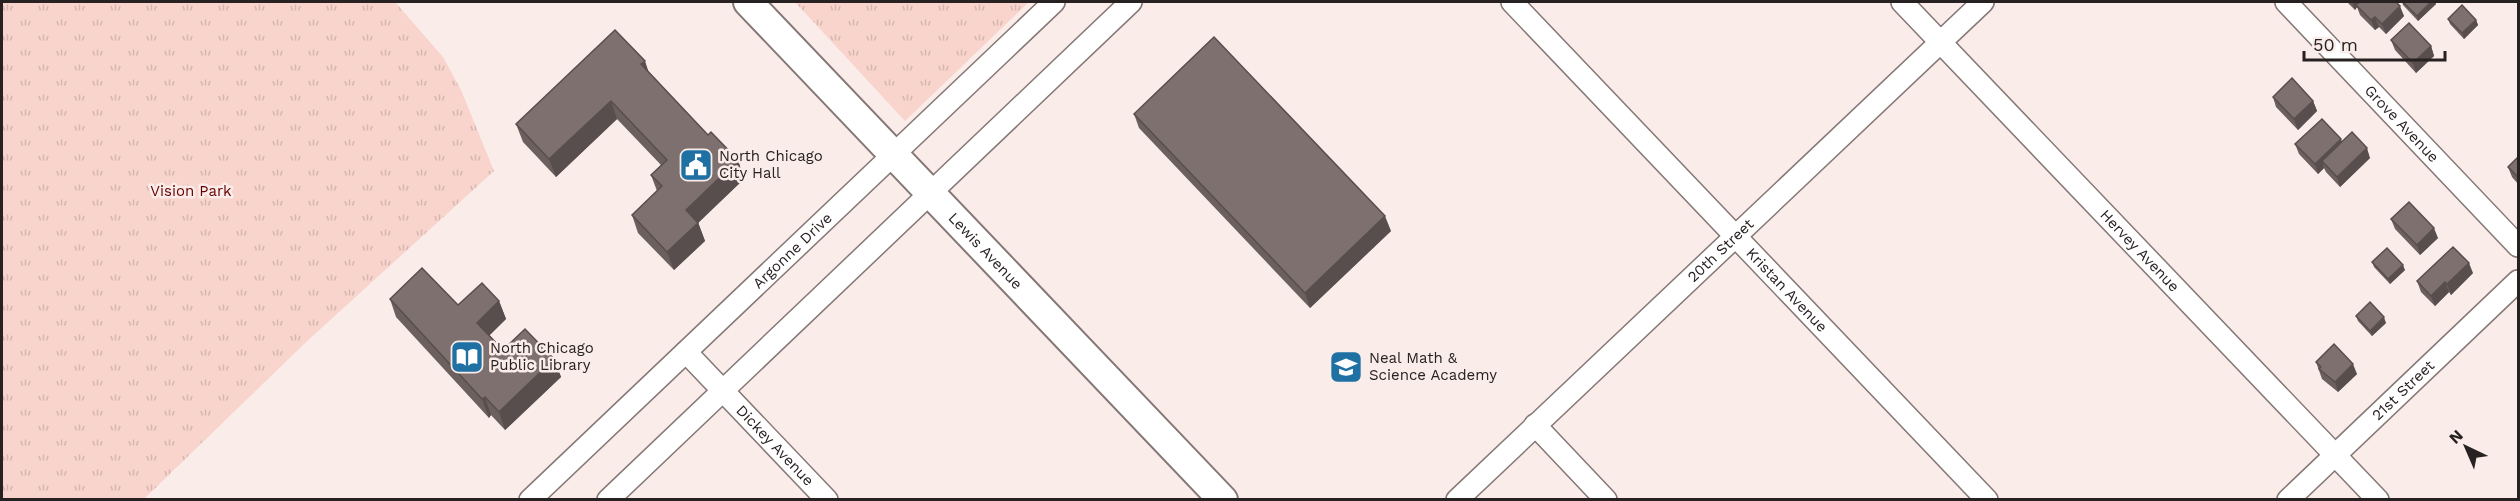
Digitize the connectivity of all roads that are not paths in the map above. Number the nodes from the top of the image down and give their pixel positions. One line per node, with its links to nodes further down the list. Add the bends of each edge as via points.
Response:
1 (748, 2): 9 (main road, Lewis Avenue)
2 (1054, 2): 9 (street, Argonne Drive)
3 (1128, 2): 10 (street)
4 (1512, 2): 11 (street, Kristan Avenue)
5 (1902, 2): 8 (street, Hervey Avenue)
6 (1983, 2): 8 (street, 20th Street)
7 (2286, 2): 12 (street, Grove Avenue)
8 (1941, 42): 11 (street, 20th Street); 17 (street, Hervey Avenue)
9 (894, 154): 10 (main road, Lewis Avenue); 14 (street, Argonne Drive)
10 (931, 192): 15 (street); 21 (main road, Lewis Avenue)
11 (1736, 236): 16 (street, 20th Street); 24 (street, Kristan Avenue)
12 (2518, 246)
13 (2518, 281): 17 (street, 21st Street)
14 (686, 352): 15 (street, Dickey Avenue); 18 (street, Argonne Drive)
15 (723, 390): 19 (street); 20 (street, Dickey Avenue)
16 (1535, 425): 22 (street, 20th Street); 23 (street)
17 (2335, 455): 25 (street, 21st Street); 26 (street, Hervey Avenue)
18 (530, 500)
19 (608, 500)
20 (827, 500)
21 (1223, 500)
22 (1457, 500)
23 (1606, 500)
24 (1988, 500)
25 (2288, 500)
26 (2378, 500)

